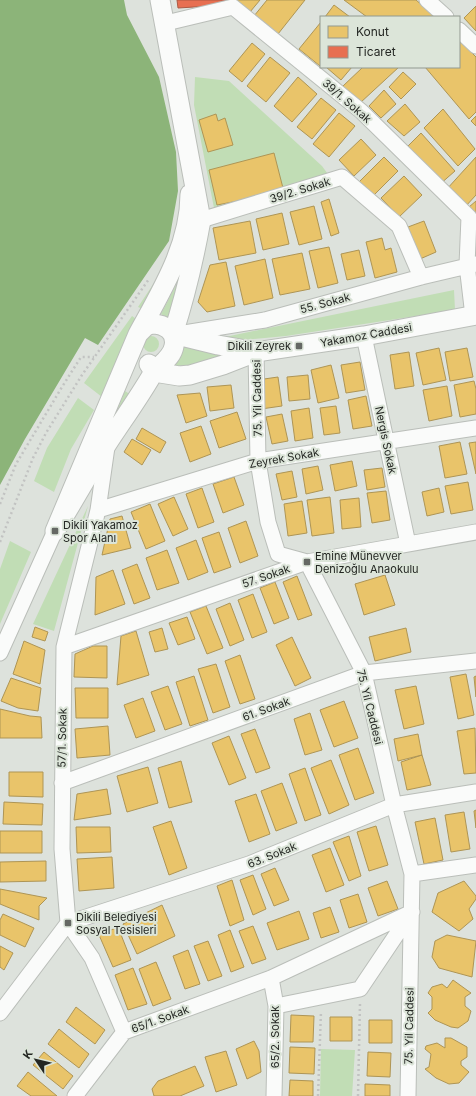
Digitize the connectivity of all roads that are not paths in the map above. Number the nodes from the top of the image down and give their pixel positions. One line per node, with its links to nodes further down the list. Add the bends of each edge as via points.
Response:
1 (160, 0): 4 (main road)
2 (432, 1): 3 (street)
3 (445, 16)
4 (166, 23): 7 (main road); 9 (street, 39/1. Sokak, via 233,7 361,111)
5 (460, 31): 6 (street)
6 (476, 46)
7 (189, 152): 8 (main road); 13 (main road, via 190,207 184,238 172,271)
8 (201, 220): 11 (street, 39/2. Sokak, via 342,177 398,226); 14 (main road, via 195,256)
9 (472, 221): 10 (street, 39/1. Sokak)
10 (472, 264): 11 (street, 55. Sokak); 12 (street, 39/1. Sokak)
11 (421, 277): 14 (street, 55. Sokak, via 264,320)
12 (474, 316): 15 (main road, Yakamoz Caddesi)
13 (138, 334): 14 (main road, via 146,326 158,324); 17 (main road, via 136,350); 23 (main road)
14 (173, 334): 16 (main road); 17 (main road, via 174,350 171,355)
15 (364, 336): 16 (main road, Yakamoz Caddesi); 19 (street, Nergis Sokak)
16 (256, 352): 17 (main road, via 190,375 179,376); 21 (street, 75. Yil Caddesi)
17 (156, 364): 20 (main road, via 141,394)
18 (476, 428): 19 (street, Zeyrek Sokak)
19 (386, 442): 21 (street, Zeyrek Sokak); 25 (street, Nergis Sokak)
20 (107, 444): 22 (street, 57/1. Sokak); 23 (main road)
21 (258, 461): 22 (street, Zeyrek Sokak); 26 (street, 75. Yil Caddesi, via 268,522 278,554)
22 (98, 510): 27 (street, 57/1. Sokak)
23 (55, 531): 28 (street)
24 (476, 532): 25 (street, 57. Sokak)
25 (408, 544): 26 (street, 57. Sokak)
26 (307, 562): 27 (street, 57. Sokak); 30 (street, 75. Yil Caddesi)
27 (64, 647): 31 (street, 57/1. Sokak)
28 (0, 653)
29 (476, 661): 30 (street, 61. Sokak)
30 (364, 674): 31 (street, 61. Sokak); 33 (street, 75. Yil Caddesi)
31 (62, 783): 37 (street, 57/1. Sokak, via 62,849)
32 (476, 792): 33 (street, 63. Sokak)
33 (394, 805): 35 (street, 75. Yil Caddesi); 37 (street, 63. Sokak, via 250,864)
34 (476, 865): 35 (street)
35 (412, 874): 36 (street, 75. Yil Caddesi)
36 (412, 912): 38 (street, 65/1. Sokak); 39 (street, via 360,989); 44 (street, 75. Yil Caddesi)
37 (68, 923): 40 (street); 41 (street, via 92,958)
38 (271, 978): 39 (street, 65/2. Sokak); 41 (street, 65/1. Sokak)
39 (276, 1006): 42 (street, 65/2. Sokak)
40 (0, 1013)
41 (124, 1032): 43 (street, 65/1. Sokak)
42 (271, 1095)
43 (75, 1096)
44 (408, 1096)

